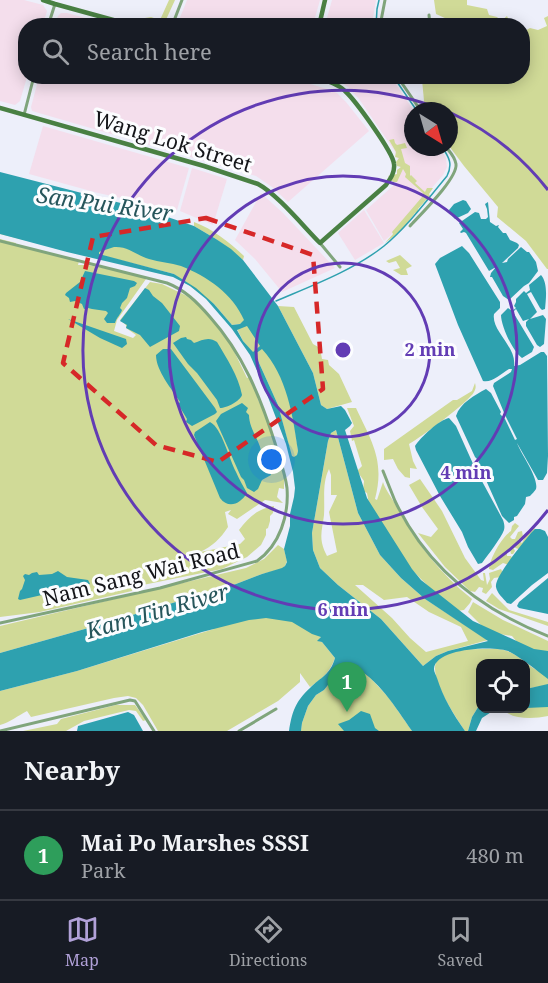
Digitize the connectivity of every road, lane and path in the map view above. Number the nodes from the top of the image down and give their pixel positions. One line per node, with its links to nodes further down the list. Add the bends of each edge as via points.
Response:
1 (43, 0): 5 (street)
2 (182, 0): 9 (street)
3 (325, 0): 10 (street)
4 (385, 0): 11 (street)
5 (55, 4): 7 (street); 8 (street)
6 (429, 15): 12 (street)
7 (51, 18)
8 (106, 18)
9 (175, 18)
10 (321, 18)
11 (382, 18)
12 (429, 18)
13 (32, 84): 18 (street)
14 (335, 84): 22 (street, via 344,90 389,152 393,174 386,185)
15 (402, 84): 16 (street)
16 (415, 102)
17 (0, 108): 18 (street, Wang Lok Street)
18 (24, 115): 22 (street, Wang Lok Street, via 258,184)
19 (453, 156): 20 (street, via 455,173)
20 (410, 226)
21 (0, 241): 25 (street, Nam Sang Wai Road, via 167,283 190,296 217,325 252,381 269,424 287,490 279,537 257,561 160,588)
22 (320, 243): 23 (street, Wang Lok Street)
23 (340, 267)
24 (383, 471): 26 (street, via 408,524 448,574 495,611)
25 (0, 623)
26 (548, 636)
27 (276, 709): 30 (street)
28 (0, 730): 29 (street, via 130,700 139,706)
29 (154, 731)
30 (239, 731)

